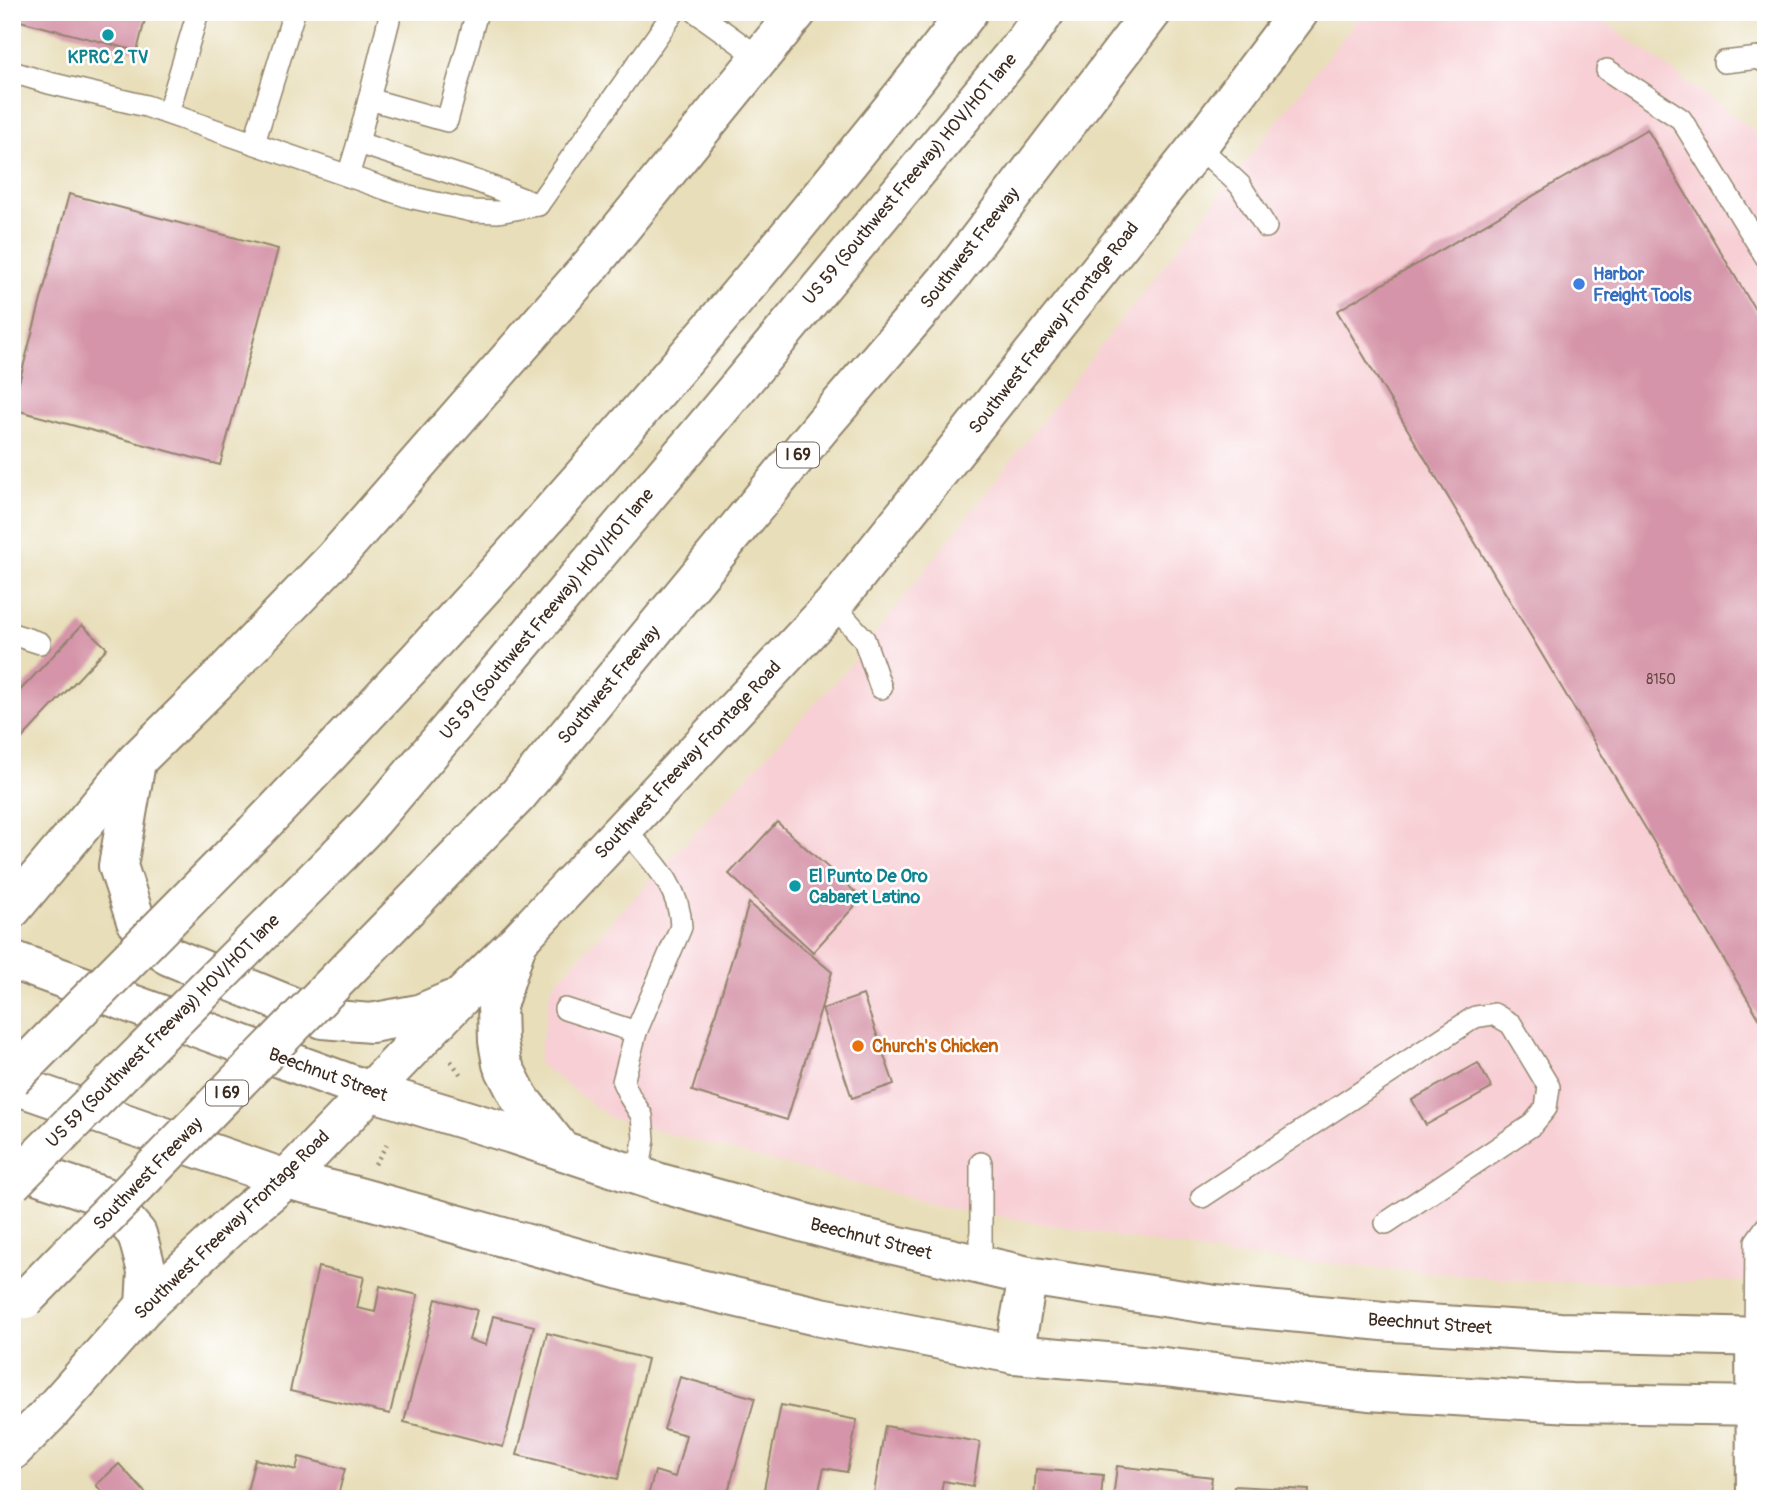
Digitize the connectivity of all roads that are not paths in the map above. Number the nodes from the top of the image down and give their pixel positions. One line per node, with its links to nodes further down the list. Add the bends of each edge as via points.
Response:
1 (198, 12): 18 (lane)
2 (294, 12): 19 (lane)
3 (391, 12): 17 (lane)
4 (477, 12): 17 (lane, via 447,121)
5 (674, 12): 23 (lane)
6 (696, 12): 12 (lane)
7 (797, 12): 12 (main road)
8 (968, 12): 38 (main road, bridge, via 696,348 568,496 256,832)
9 (1045, 12): 46 (main road, US 59 (Southwest Freeway) HOV/HOT lane, bridge, via 710,421 373,820)
10 (1152, 12): 52 (main road, Southwest Freeway / I 69, bridge, via 951,274 518,795)
11 (1299, 12): 21 (main road, Southwest Freeway Frontage Road)
12 (760, 58): 30 (main road, via 592,264 334,559)
13 (1724, 62): 14 (lane, via 1759,58)
14 (1766, 63)
15 (1607, 69): 25 (lane, via 1681,119)
16 (12, 72): 18 (lane)
17 (369, 99): 20 (lane)
18 (168, 113): 19 (lane)
19 (254, 143): 22 (lane)
20 (358, 143): 22 (lane); 23 (lane)
21 (1198, 146): 24 (lane, via 1240,185); 26 (main road, Southwest Freeway Frontage Road)
22 (348, 176): 23 (lane, via 409,197 472,211)
23 (538, 205)
24 (1266, 227)
25 (1766, 257)
26 (833, 605): 29 (lane, via 864,639); 31 (main road, Southwest Freeway Frontage Road)
27 (12, 634): 28 (lane)
28 (40, 643)
29 (881, 688)
30 (137, 760): 32 (main road); 35 (main road, via 118,866 136,921 169,956 323,1018 371,1023 419,1014)
31 (624, 828): 33 (main road, Southwest Freeway Frontage Road); 37 (lane, via 668,880 681,911 681,927)
32 (12, 909)
33 (519, 940): 35 (main road, Southwest Freeway Frontage Road); 41 (main road, via 497,1006 502,1064 520,1100)
34 (12, 960): 40 (main road, Beechnut Street)
35 (463, 995): 40 (main road, Southwest Freeway Frontage Road)
36 (565, 1009): 37 (lane)
37 (636, 1032): 44 (lane, via 623,1082 642,1116 644,1139)
38 (12, 1078)
39 (12, 1084): 45 (main road)
40 (370, 1091): 41 (main road, Beechnut Street); 45 (main road, Southwest Freeway Frontage Road)
41 (561, 1150): 44 (main road, Beechnut Street)
42 (981, 1163): 50 (lane)
43 (12, 1166): 53 (main road, via 105,1197 137,1234 147,1271)
44 (638, 1176): 50 (main road, Beechnut Street, via 834,1231)
45 (286, 1179): 53 (main road, Southwest Freeway Frontage Road); 55 (main road, via 639,1275 821,1317)
46 (12, 1183)
47 (1202, 1197): 48 (lane, via 1475,1017 1494,1014 1511,1024 1549,1087 1546,1108 1532,1125)
48 (1385, 1223)
49 (1766, 1227): 54 (lane, via 1756,1241)
50 (981, 1265): 51 (main road, Beechnut Street)
51 (1028, 1276): 54 (main road, Beechnut Street, via 1215,1305 1393,1322); 55 (main road)
52 (18, 1305)
53 (145, 1306): 57 (main road, Southwest Freeway Frontage Road)
54 (1760, 1337): 56 (main road)
55 (1014, 1354): 56 (main road, via 1368,1391 1557,1403)
56 (1761, 1406): 58 (main road)
57 (12, 1451)
58 (1756, 1499)

